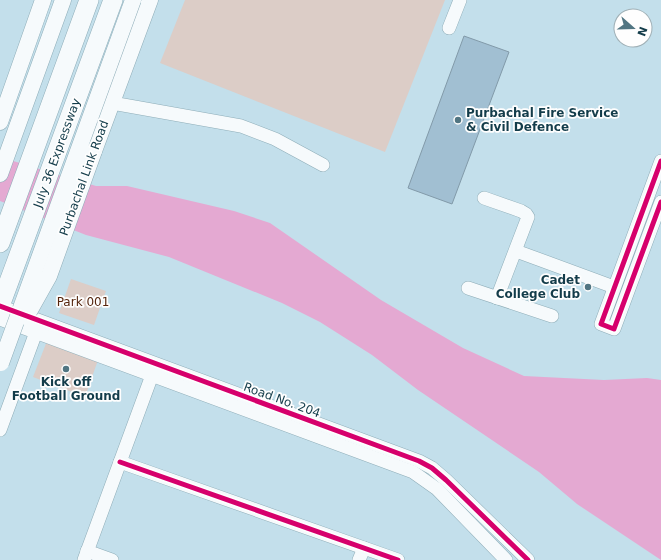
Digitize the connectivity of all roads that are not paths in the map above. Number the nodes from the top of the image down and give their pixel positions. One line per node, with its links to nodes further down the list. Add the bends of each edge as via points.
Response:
1 (43, 0): 10 (main road)
2 (63, 0): 13 (main road)
3 (89, 0): 16 (highway, July 36 Expressway)
4 (113, 0): 21 (highway, July 36 Expressway)
5 (133, 0): 25 (main road, bridge)
6 (150, 0): 9 (main road, Purbachal Link Road)
7 (460, 0): 8 (street)
8 (449, 28)
9 (112, 103): 12 (street, via 241,126 275,139); 25 (main road, Purbachal Link Road, bridge, via 48,276)
10 (1, 118)
11 (661, 161): 18 (street)
12 (323, 165)
13 (0, 174)
14 (484, 198): 17 (street, via 526,214 528,220)
15 (661, 202): 18 (street, via 614,329 601,324)
16 (0, 243)
17 (516, 251): 18 (street); 20 (street)
18 (614, 286)
19 (468, 288): 20 (street)
20 (497, 298): 22 (street)
21 (0, 306): 24 (street, Road No. 204)
22 (552, 316)
23 (0, 318): 24 (street, Road No. 204)
24 (38, 326): 26 (street, Road No. 204); 27 (street)
25 (3, 360)
26 (154, 370): 28 (street); 34 (street, Road No. 204, via 413,472 437,488); 35 (street, Road No. 204, via 419,461 446,480)
27 (0, 430)
28 (120, 462): 29 (street); 30 (street)
29 (364, 548): 32 (street); 33 (street)
30 (86, 555): 31 (street)
31 (112, 560)
32 (359, 560)
33 (398, 560)
34 (506, 560)
35 (528, 560)

